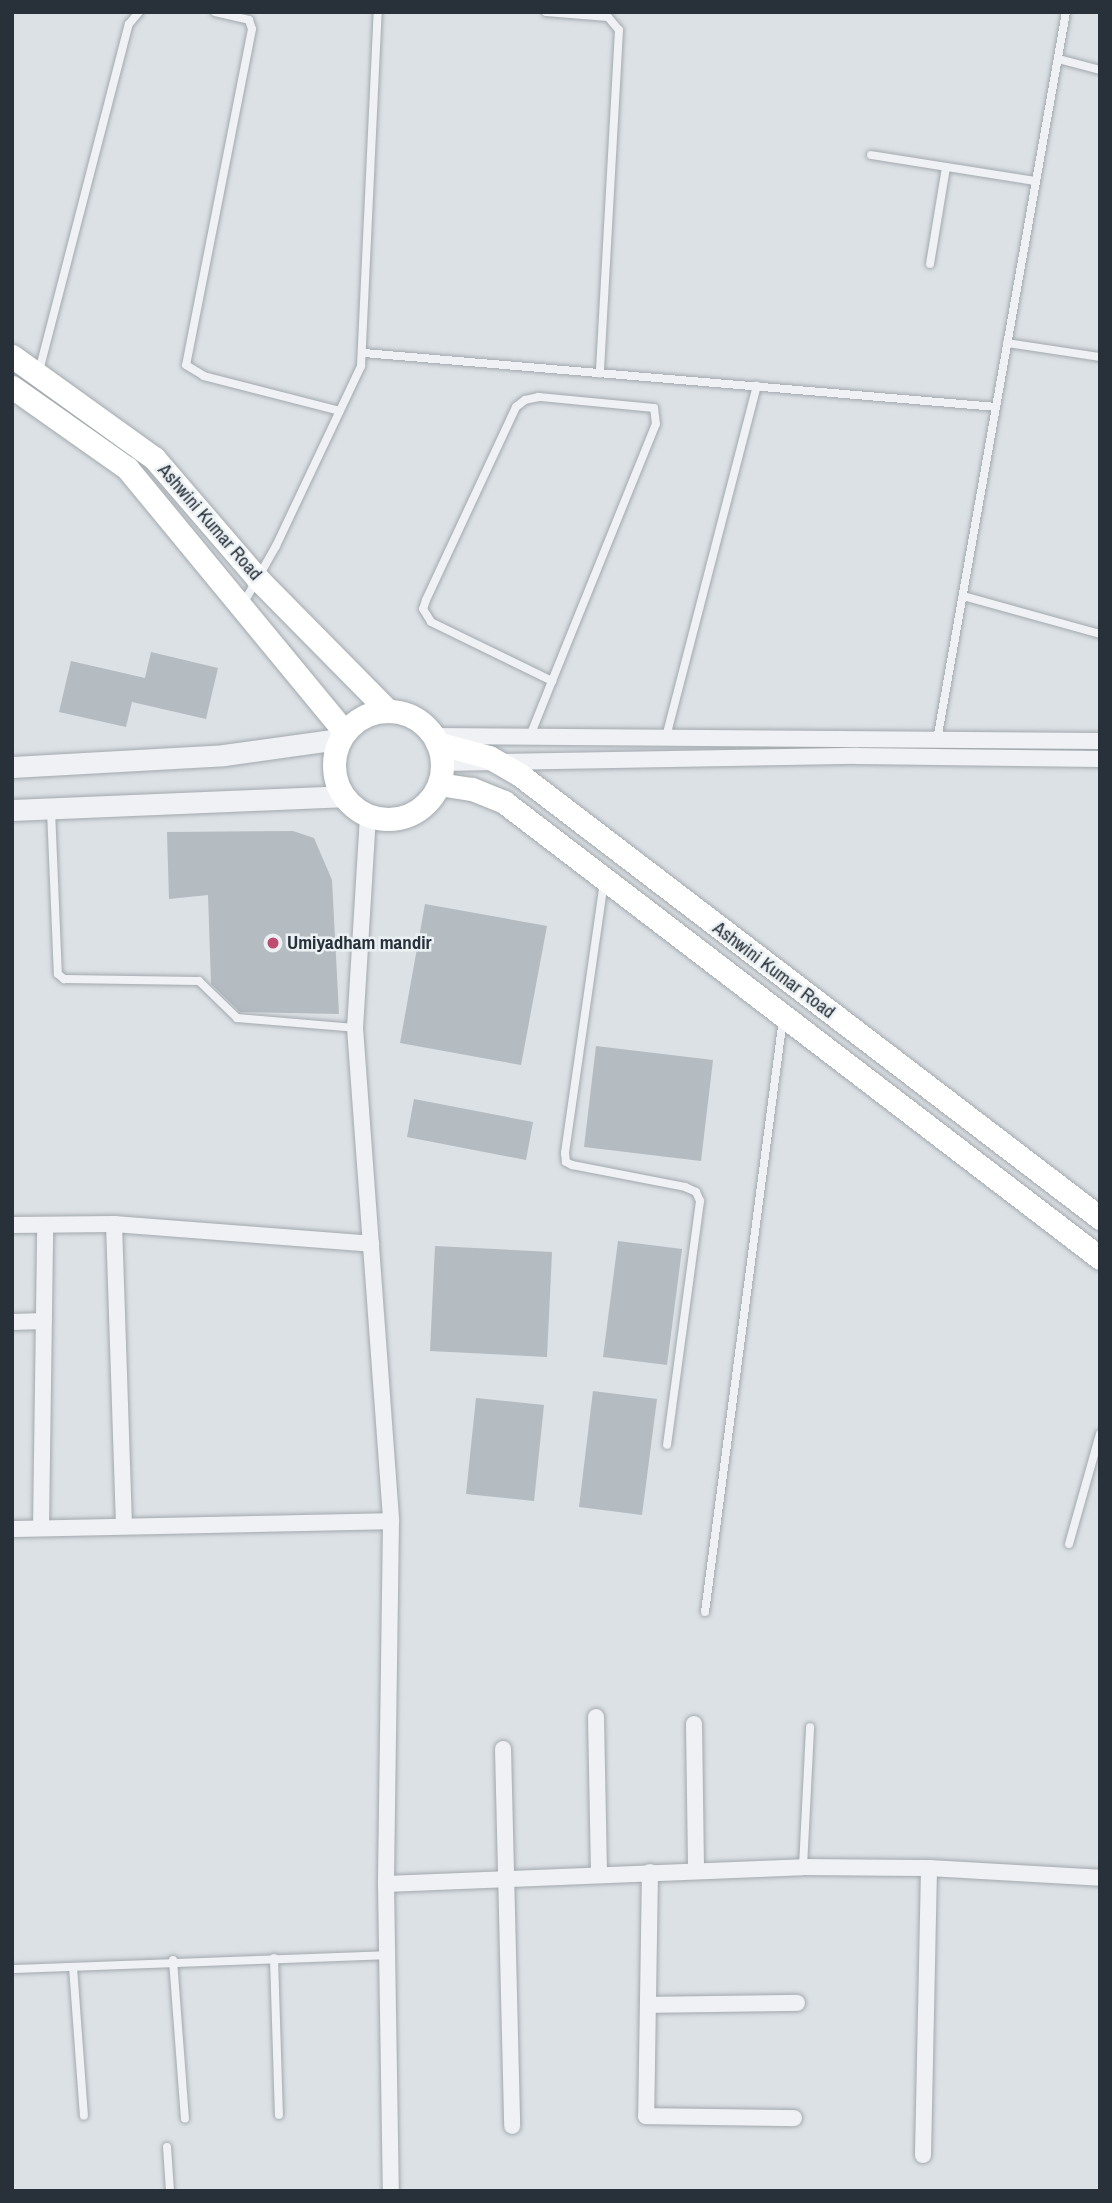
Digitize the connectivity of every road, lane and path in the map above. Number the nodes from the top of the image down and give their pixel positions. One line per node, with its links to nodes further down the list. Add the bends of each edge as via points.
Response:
1 (139, 12): 17 (lane, via 129,24)
2 (215, 12): 21 (lane, via 249,20 251,29 187,365 204,376)
3 (378, 12): 13 (lane)
4 (546, 12): 16 (lane, via 608,17 619,30)
5 (1066, 12): 6 (lane)
6 (1058, 59): 7 (lane); 10 (lane)
7 (1100, 70)
8 (871, 155): 9 (lane)
9 (946, 167): 10 (lane); 11 (lane)
10 (1036, 181): 12 (lane)
11 (930, 264)
12 (1007, 343): 15 (lane); 20 (lane)
13 (364, 353): 16 (lane); 21 (lane)
14 (12, 356): 17 (main road, Ashwini Kumar Road)
15 (1100, 357)
16 (600, 373): 18 (lane)
17 (38, 374): 22 (main road, Ashwini Kumar Road, via 154,458)
18 (757, 386): 20 (lane); 30 (lane)
19 (12, 387): 24 (main road, Ashwini Kumar Road, via 127,468)
20 (996, 407): 23 (lane)
21 (340, 411): 22 (lane)
22 (258, 579): 24 (lane); 27 (main road, Ashwini Kumar Road)
23 (962, 596): 25 (lane); 31 (lane)
24 (241, 607): 28 (main road, Ashwini Kumar Road)
25 (1100, 634)
26 (552, 681): 26 (lane, via 656,424 654,408 539,397 516,407 426,600 423,609 431,622); 29 (lane)
27 (388, 710): 28 (main road, via 360,718); 33 (main road, via 418,720)
28 (342, 735): 37 (street, via 224,755); 38 (main road, via 333,768)
29 (530, 736): 30 (street); 33 (street)
30 (666, 737): 31 (street)
31 (937, 739): 32 (street); 34 (lane)
32 (1100, 741)
33 (438, 757): 36 (main road, Ashwini Kumar Road); 41 (main road, via 430,799 410,814 385,820); 42 (main road, Ashwini Kumar Road, via 472,789 504,802)
34 (934, 757): 35 (street); 36 (street)
35 (1100, 759)
36 (495, 760): 45 (main road, Ashwini Kumar Road)
37 (12, 767)
38 (343, 796): 39 (street); 41 (main road)
39 (51, 807): 40 (street); 44 (lane, via 58,974 64,979 199,981 237,1018)
40 (12, 810)
41 (368, 816): 44 (street)
42 (604, 879): 43 (main road, Ashwini Kumar Road); 54 (lane, via 566,1162 685,1187 696,1192 700,1201)
43 (784, 1016): 50 (main road, Ashwini Kumar Road); 60 (lane)
44 (355, 1028): 49 (street)
45 (1100, 1218)
46 (114, 1224): 48 (street); 49 (street); 56 (street)
47 (12, 1225): 48 (street)
48 (45, 1225): 52 (street)
49 (371, 1244): 55 (street)
50 (1100, 1258)
51 (12, 1321): 52 (street)
52 (44, 1321): 57 (street)
53 (1100, 1434): 59 (lane)
54 (667, 1445)
55 (391, 1521): 56 (street); 72 (street)
56 (124, 1527): 57 (street)
57 (41, 1528): 58 (street)
58 (12, 1529)
59 (1069, 1544)
60 (705, 1612)
61 (596, 1717): 69 (street)
62 (694, 1724): 67 (street)
63 (810, 1727): 65 (lane)
64 (503, 1749): 70 (street)
65 (803, 1867): 66 (street); 67 (street)
66 (929, 1868): 71 (street); 86 (street)
67 (696, 1870): 68 (street)
68 (650, 1872): 69 (street); 79 (street)
69 (600, 1874): 70 (street)
70 (505, 1878): 72 (street); 84 (street)
71 (1100, 1878)
72 (386, 1884): 73 (street)
73 (388, 1955): 74 (lane); 88 (street)
74 (274, 1958): 75 (lane); 80 (lane)
75 (173, 1960): 76 (lane); 83 (lane)
76 (73, 1967): 77 (lane); 81 (lane)
77 (12, 1969)
78 (797, 2003): 79 (street)
79 (648, 2005): 82 (street, via 648,2117)
80 (279, 2115)
81 (84, 2116)
82 (794, 2118)
83 (184, 2119)
84 (512, 2126)
85 (167, 2147): 87 (lane)
86 (923, 2155)
87 (170, 2191)
88 (391, 2191)

